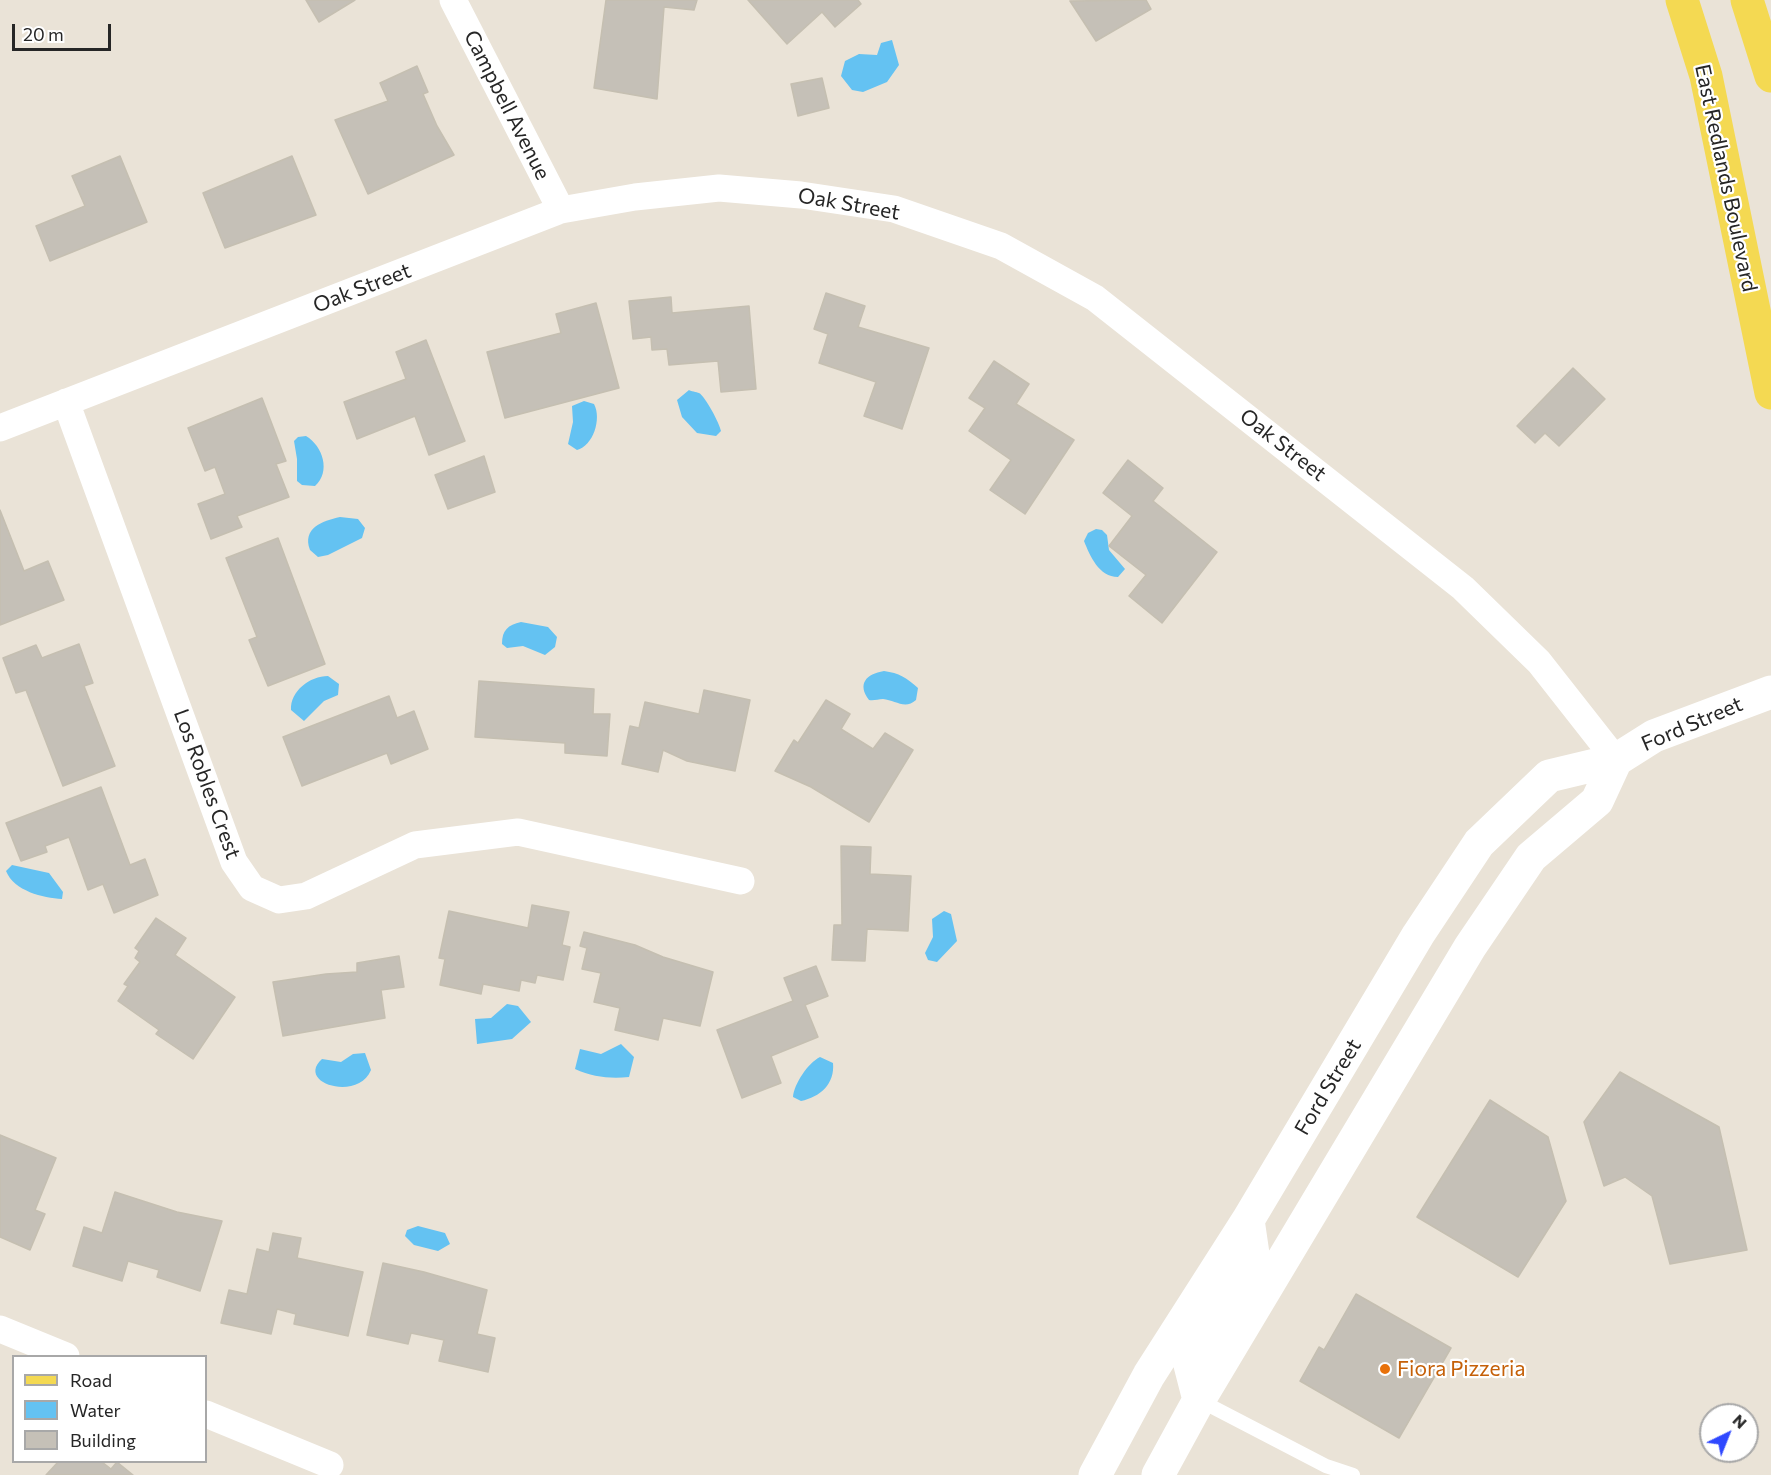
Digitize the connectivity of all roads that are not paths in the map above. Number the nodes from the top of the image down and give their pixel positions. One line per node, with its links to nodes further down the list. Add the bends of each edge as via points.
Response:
1 (453, 0): 5 (street, Campbell Avenue)
2 (1682, 0): 6 (main road, East Redlands Boulevard, via 1706,76)
3 (1747, 0): 4 (main road)
4 (1771, 76)
5 (561, 210): 7 (street, Oak Street); 10 (street, Oak Street, via 719,188 894,209 1000,246 1095,298 1462,588 1539,662)
6 (1771, 393)
7 (66, 402): 8 (street, Oak Street); 11 (street, Los Robles Crest, via 234,862 252,888 279,900 306,896 415,845 518,831)
8 (0, 428)
9 (1771, 692): 10 (street, Ford Street, via 1654,736)
10 (1616, 760): 12 (street, Ford Street, via 1549,776 1479,843 1418,935); 15 (street, Ford Street, via 1597,801 1531,856 1470,947)
11 (741, 881)
12 (1248, 1220): 15 (street, via 1254,1262 1190,1365); 18 (street, Ford Street, via 1149,1375)
13 (0, 1329): 14 (street)
14 (64, 1355)
15 (1199, 1400): 19 (street, Ford Street); 20 (lane, via 1326,1466)
16 (207, 1414): 17 (street)
17 (330, 1465)
18 (1095, 1475)
19 (1158, 1475)
20 (1353, 1475)

